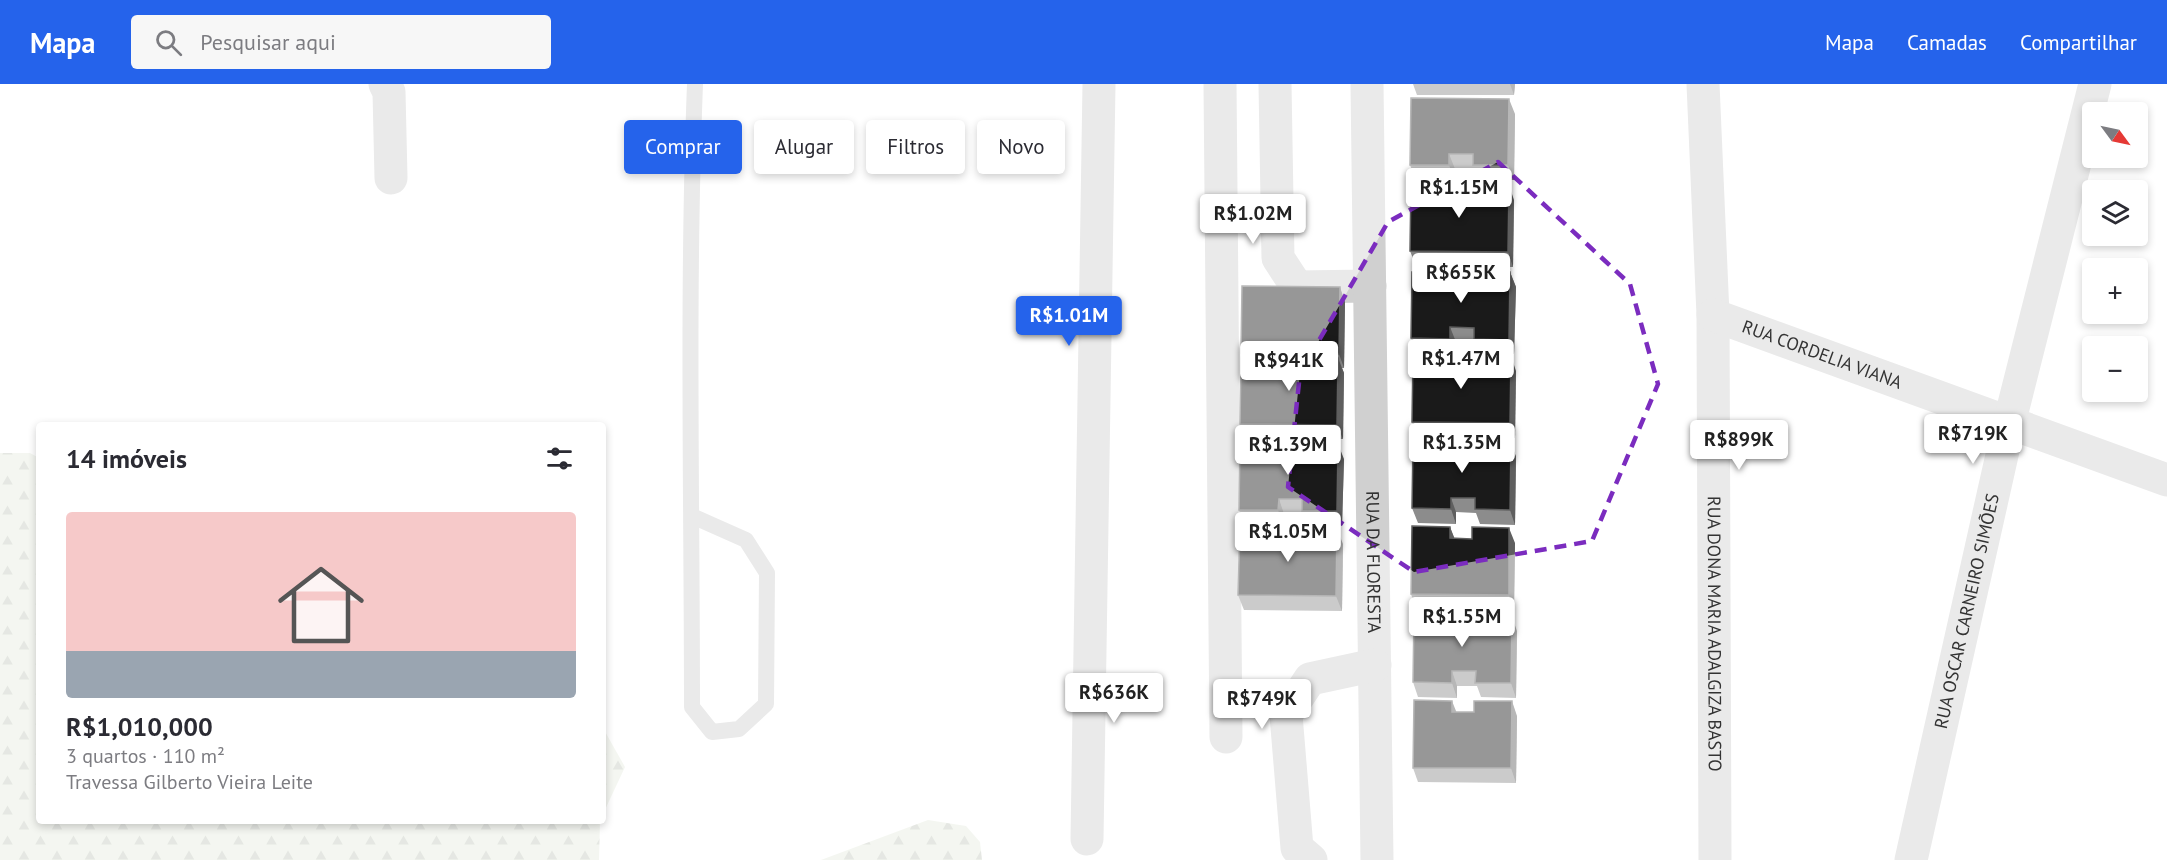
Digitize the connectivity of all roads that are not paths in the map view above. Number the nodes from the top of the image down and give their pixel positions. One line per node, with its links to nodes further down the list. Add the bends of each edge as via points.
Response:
1 (386, 84): 9 (street)
2 (695, 84): 14 (lane, via 691,198)
3 (1099, 84): 17 (street)
4 (1220, 84): 16 (street)
5 (1275, 84): 10 (street, via 1278,258 1297,286)
6 (1367, 84): 10 (street, RUA DA FLORESTA)
7 (1703, 84): 11 (street, RUA DONA MARIA ADALGIZA BASTO)
8 (2096, 84): 12 (street, RUA OSCAR CARNEIRO SIMÕES)
9 (392, 178)
10 (1370, 286): 15 (street, RUA DA FLORESTA)
11 (1713, 315): 12 (street, RUA CORDELIA VIANA); 20 (street, RUA DONA MARIA ADALGIZA BASTO)
12 (2009, 424): 13 (street, RUA CORDELIA VIANA); 21 (street, RUA OSCAR CARNEIRO SIMÕES)
13 (2167, 480)
14 (692, 516): 14 (lane, via 746,540 767,573 766,704 739,729 712,732 692,707)
15 (1375, 665): 18 (street, via 1310,680 1286,715 1297,848); 19 (street, RUA DA FLORESTA)
16 (1226, 737)
17 (1087, 838)
18 (1311, 860)
19 (1377, 860)
20 (1715, 860)
21 (1911, 860)

